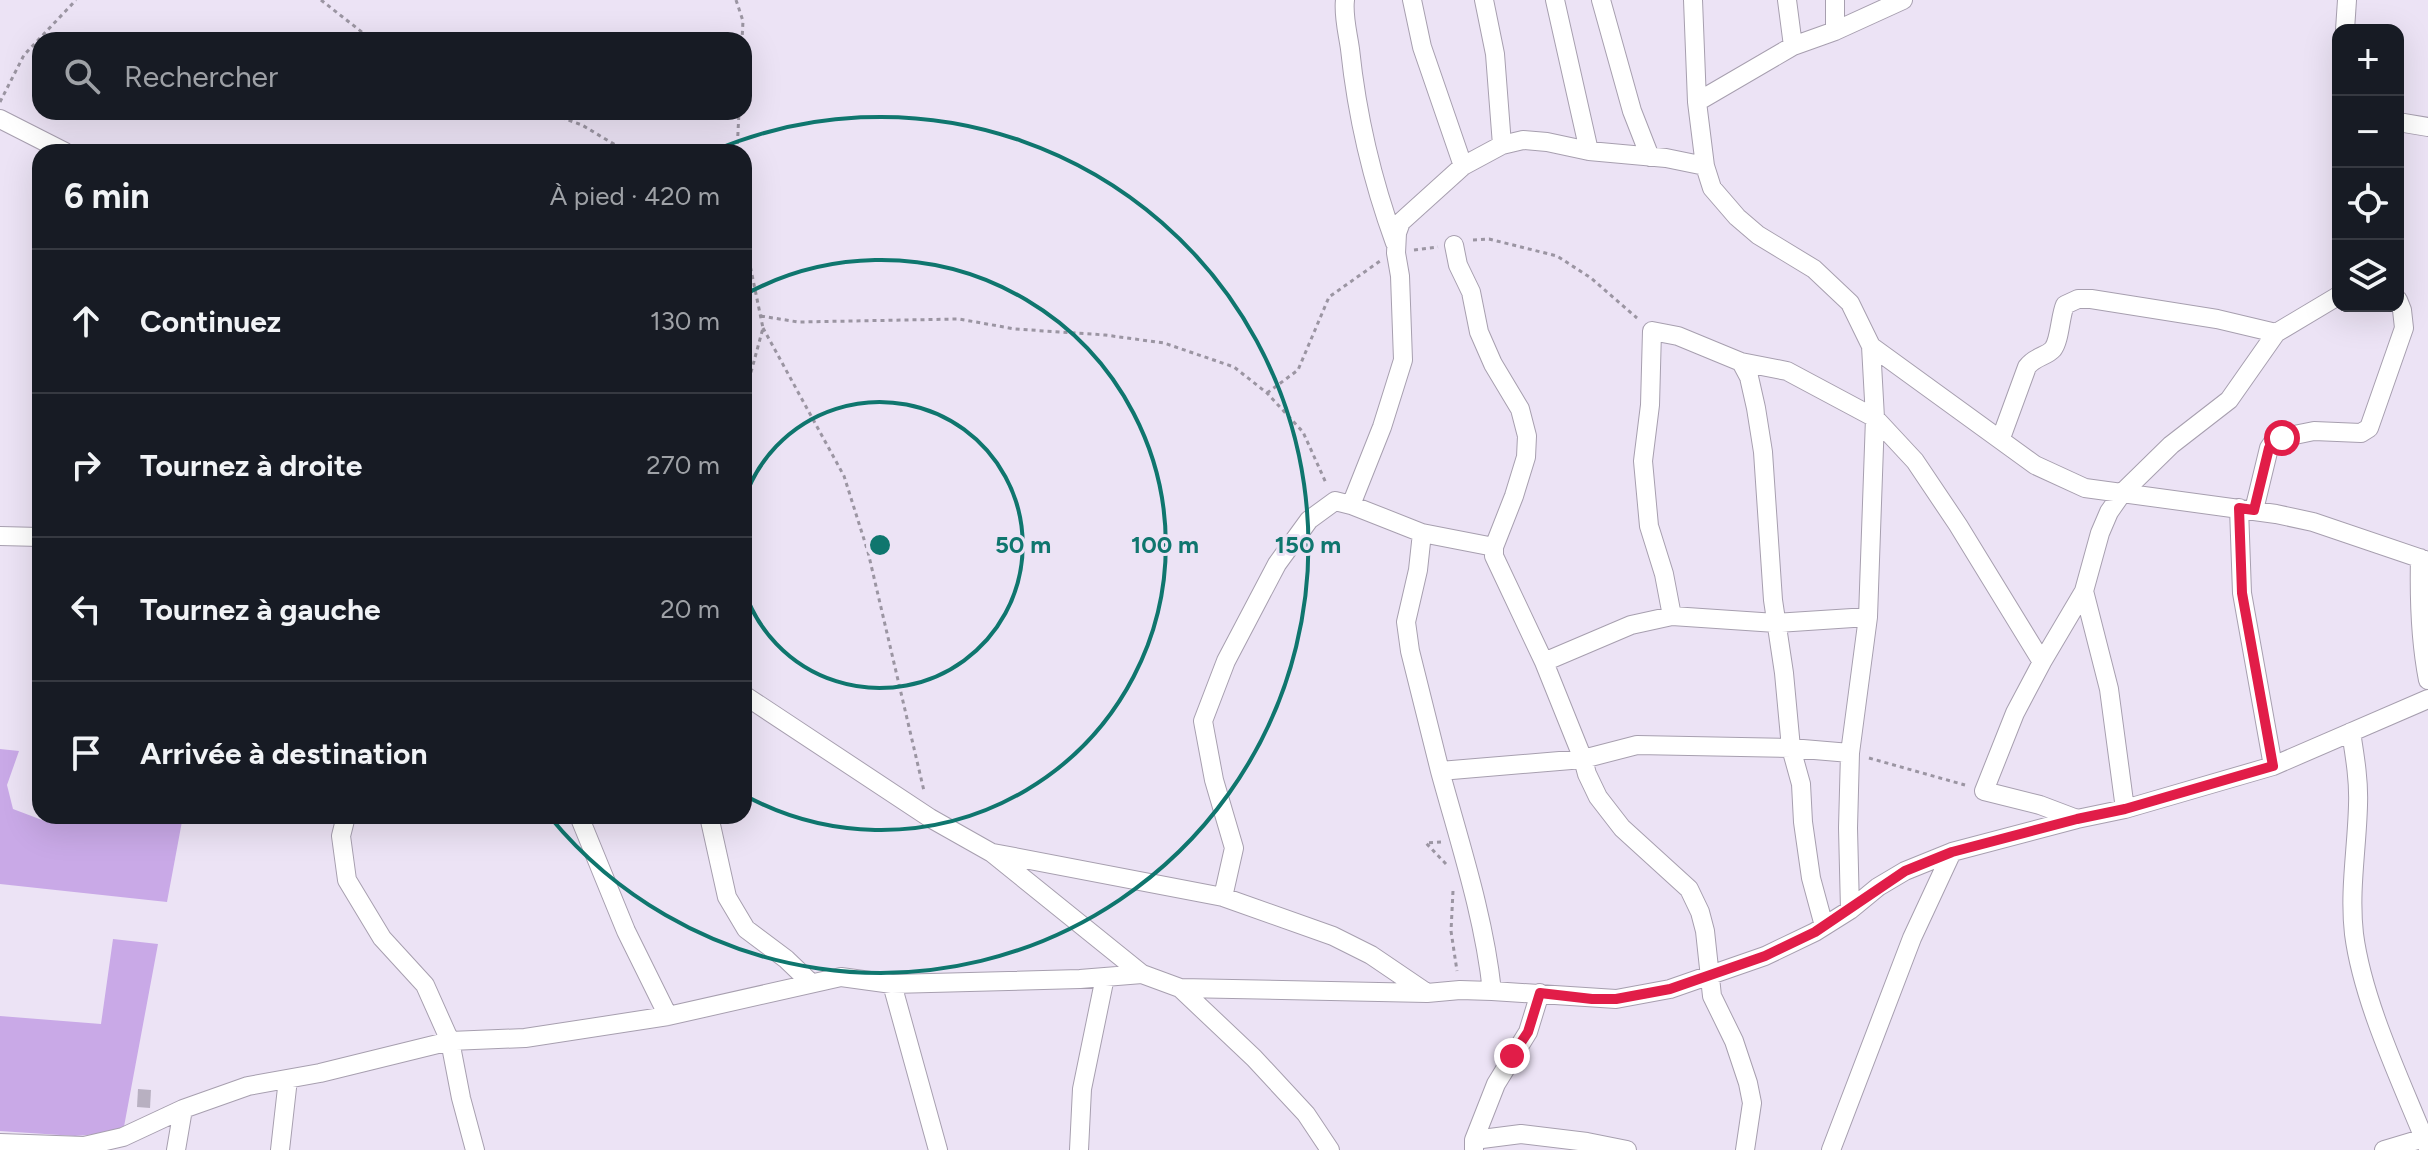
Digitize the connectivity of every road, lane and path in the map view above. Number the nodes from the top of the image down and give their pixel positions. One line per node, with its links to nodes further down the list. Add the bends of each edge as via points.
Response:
1 (76, 0): 16 (path)
2 (321, 0): 17 (path)
3 (736, 0): 18 (path)
4 (1345, 0): 38 (street, via 1351,69 1370,166)
5 (1412, 0): 36 (street, via 1422,47)
6 (1484, 0): 33 (street, via 1495,54)
7 (1555, 0): 34 (street)
8 (1601, 0): 35 (street)
9 (1693, 0): 22 (street)
10 (1787, 0): 19 (street)
11 (1835, 0): 15 (street)
12 (1903, 0): 15 (street)
13 (2347, 0): 14 (street)
14 (2345, 24)
15 (1835, 31): 19 (street)
16 (46, 32)
17 (362, 32)
18 (742, 32)
19 (1793, 46): 22 (street)
20 (32, 47): 21 (path)
21 (0, 102)
22 (1697, 102): 37 (street)
23 (0, 119): 28 (street)
24 (568, 120): 31 (path)
25 (739, 120): 32 (path)
26 (2404, 123): 27 (street)
27 (2428, 127)
28 (23, 132): 29 (street); 30 (street)
29 (0, 133)
30 (48, 144)
31 (614, 144)
32 (737, 144)
33 (1502, 145): 34 (street, via 1523,140); 36 (street)
34 (1589, 151): 35 (street)
35 (1650, 157): 37 (street)
36 (1463, 166): 38 (street, via 1401,222)
37 (1705, 166): 46 (street, via 1712,188 1737,217 1814,269 1850,303)
38 (1396, 244): 52 (street, via 1403,360 1382,427)
39 (1454, 245): 57 (street, via 1479,332 1520,409 1527,436 1526,457)
40 (752, 274): 43 (path)
41 (2332, 300): 45 (street)
42 (2402, 312): 53 (street, via 2404,328 2369,428 2361,433 2314,431 2275,439)
43 (761, 316): 44 (path); 52 (path, via 798,322 959,319 1164,343 1234,367 1267,393 1303,432)
44 (763, 328): 48 (path); 76 (path, via 844,476 868,552)
45 (2276, 333): 50 (street, via 2078,299 2065,305 2060,315 2055,346 2027,367); 51 (street, via 2229,400 2171,445)
46 (1871, 346): 49 (street); 50 (street)
47 (1741, 362): 49 (street, via 1787,371); 60 (street, via 1652,331 1643,461 1649,526); 62 (street, via 1754,397 1763,452)
48 (752, 369)
49 (1875, 418): 61 (street); 64 (street, via 1915,461)
50 (2001, 438): 51 (street, via 2058,477 2085,488)
51 (2123, 492): 53 (street); 59 (street, via 2100,533)
52 (1343, 503): 54 (street); 86 (street, via 1309,520 1277,564 1226,661 1203,721 1234,848)
53 (2246, 509): 58 (street, via 2313,522); 72 (street, via 2242,593)
54 (1422, 533): 57 (street); 73 (street, via 1406,622)
55 (0, 536): 56 (street)
56 (32, 537)
57 (1494, 547): 63 (street)
58 (2424, 559): 65 (street, via 2419,603)
59 (2084, 591): 64 (street); 75 (street, via 2109,689)
60 (1672, 616): 62 (street); 63 (street, via 1631,625)
61 (1868, 617): 62 (street); 70 (street)
62 (1776, 623): 69 (street)
63 (1544, 662): 71 (street)
64 (2042, 662): 74 (street)
65 (2428, 680)
66 (2428, 699): 68 (street)
67 (752, 700): 76 (street)
68 (2351, 732): 72 (street); 103 (street, via 2358,777 2354,933 2365,983)
69 (1791, 748): 70 (street); 71 (street, via 1637,745); 88 (street, via 1801,784 1811,878)
70 (1850, 753): 74 (path); 87 (street)
71 (1583, 759): 73 (street); 90 (street, via 1598,797 1622,828 1689,889 1700,912)
72 (2273, 766): 75 (street)
73 (1440, 771): 81 (street)
74 (1984, 791): 77 (street)
75 (2125, 809): 77 (street)
76 (930, 818): 83 (street)
77 (2077, 819): 82 (street)
78 (344, 824): 100 (street, via 347,880 382,938 425,985)
79 (582, 824): 99 (street)
80 (711, 824): 92 (street, via 727,897 746,929)
81 (1459, 842): 84 (path, via 1426,843 1446,864); 96 (street, via 1487,945)
82 (1952, 852): 87 (street, via 1905,871); 115 (street, via 1912,938)
83 (992, 853): 86 (street); 89 (street)
84 (1449, 876)
85 (1453, 888): 95 (path, via 1451,931)
86 (1223, 897): 97 (street, via 1333,936)
87 (1850, 910): 88 (street)
88 (1824, 926): 90 (street, via 1765,956)
89 (1142, 974): 91 (street); 94 (street)
90 (1710, 974): 98 (street, via 1670,989 1616,999); 114 (street, via 1712,996 1734,1041 1752,1103)
91 (1105, 977): 93 (street); 111 (street, via 1082,1089)
92 (811, 983): 93 (street, via 841,977); 99 (street)
93 (892, 984): 110 (street)
94 (1180, 988): 97 (street); 112 (street, via 1306,1114)
95 (1460, 990): 96 (street); 97 (street)
96 (1492, 991): 98 (street)
97 (1427, 993)
98 (1540, 993): 105 (street, via 1528,1032 1496,1084)
99 (668, 1016): 100 (street, via 525,1038)
100 (450, 1041): 101 (street); 107 (street)
101 (288, 1079): 102 (street, via 248,1086); 109 (street)
102 (183, 1109): 106 (street, via 123,1137); 108 (street)
103 (2427, 1142): 116 (street)
104 (0, 1143): 106 (street)
105 (1474, 1145): 113 (street, via 1521,1134)
106 (40, 1148)
107 (469, 1149)
108 (176, 1150)
109 (280, 1150)
110 (938, 1150)
111 (1079, 1150)
112 (1330, 1150)
113 (1627, 1150)
114 (1745, 1150)
115 (1831, 1150)
116 (2384, 1150)

